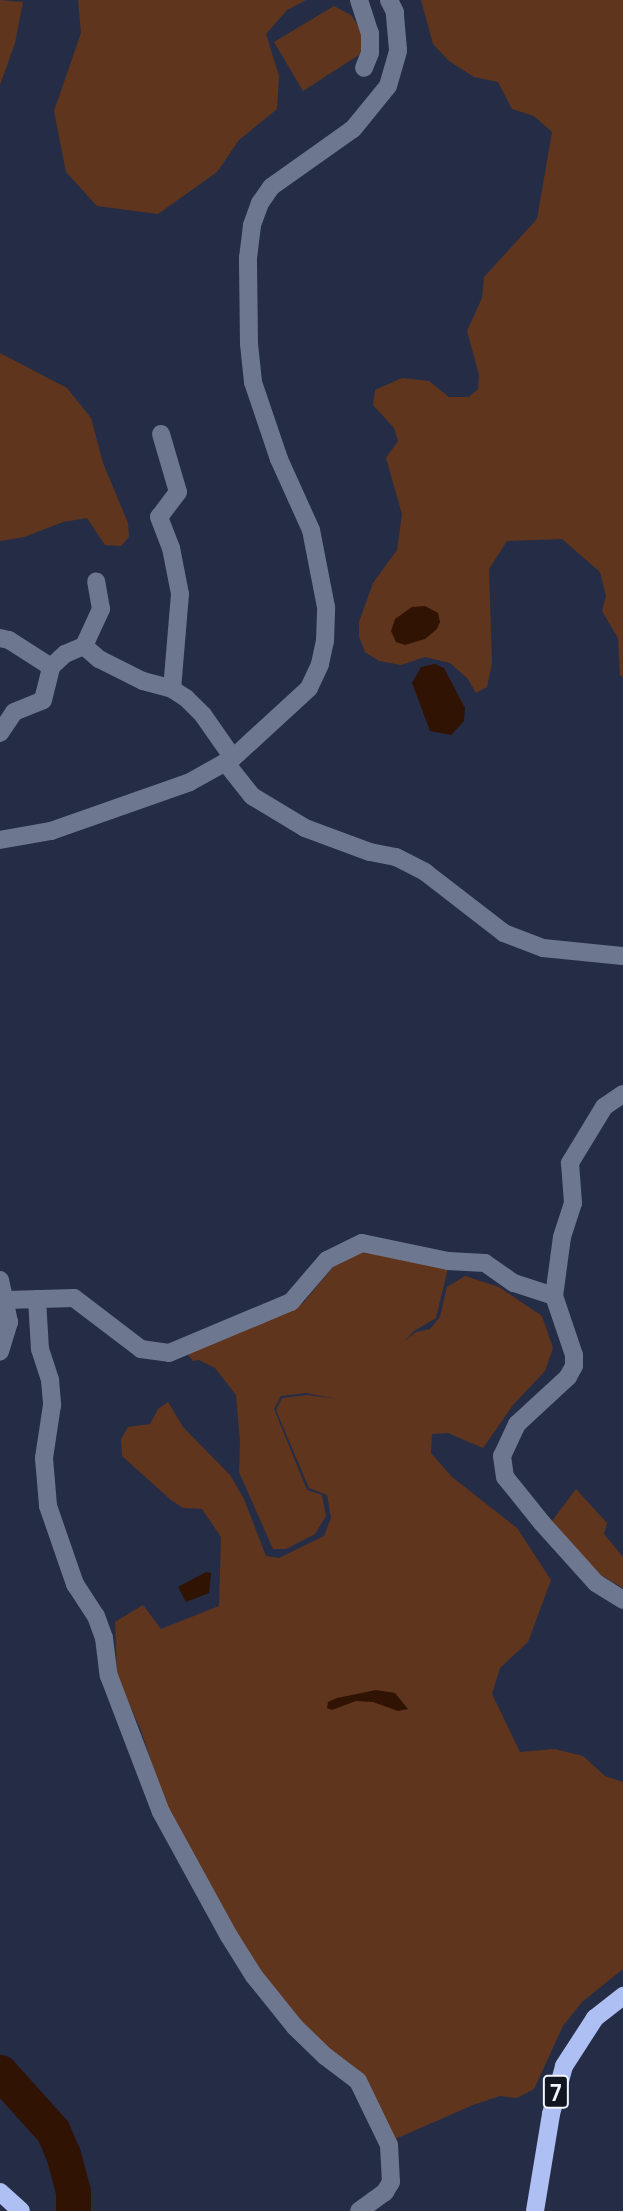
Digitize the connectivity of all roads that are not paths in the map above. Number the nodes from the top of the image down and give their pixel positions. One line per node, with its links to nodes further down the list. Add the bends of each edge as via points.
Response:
1 (359, 0): 3 (street, via 370,33)
2 (389, 0): 11 (street, via 395,12 398,50 388,86 353,129 271,187 252,225 247,258 253,382 279,459 311,530 326,607 325,641 309,688)
3 (364, 68)
4 (161, 434): 9 (street, via 178,492 159,517 180,594)
5 (96, 581): 7 (street, via 100,609)
6 (0, 638): 8 (street)
7 (85, 646): 8 (street, via 65,654); 9 (street, via 99,659 143,681)
8 (51, 667): 10 (street, via 43,700 14,712)
9 (172, 689): 11 (street, via 202,715)
10 (0, 733)
11 (229, 760): 12 (street, via 190,782 71,824); 13 (street, via 252,796 305,828 396,857 425,872 505,933 543,948)
12 (0, 840)
13 (623, 956)
14 (623, 1094): 16 (street, via 604,1107 570,1163 573,1203 562,1237)
15 (0, 1280): 18 (street)
16 (554, 1296): 17 (street, via 514,1283 485,1263 447,1261 362,1243 327,1261 291,1302 169,1353 141,1349 74,1298); 20 (street, via 574,1366 517,1424 505,1445 502,1468 584,1571)
17 (37, 1298): 18 (street); 24 (street, via 40,1349 52,1405 44,1458 48,1506 75,1584 96,1616 118,1701 173,1836 254,1976 295,2027 358,2081 388,2145 391,2182)
18 (6, 1300): 19 (street, via 9,1322)
19 (0, 1352)
20 (623, 1600)
21 (623, 1996): 25 (main road, 7, via 594,2018 564,2066)
22 (0, 2193): 23 (main road)
23 (21, 2211)
24 (359, 2211)
25 (535, 2211)

